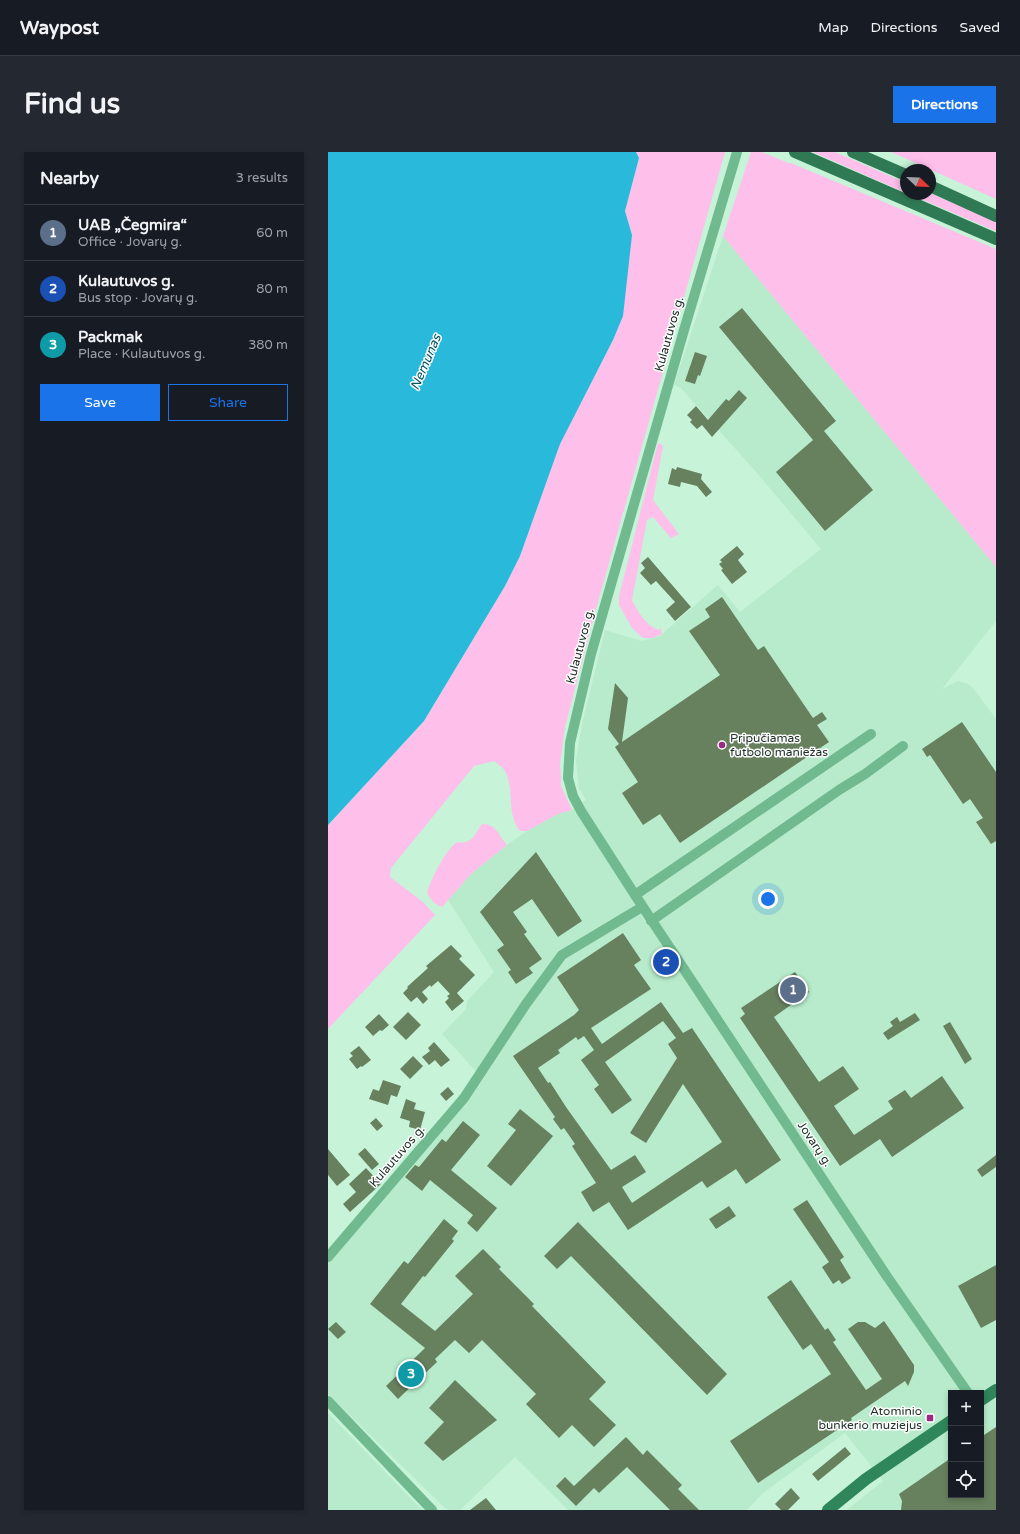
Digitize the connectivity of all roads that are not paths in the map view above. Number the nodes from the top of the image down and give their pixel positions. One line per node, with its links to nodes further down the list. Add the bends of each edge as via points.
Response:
1 (737, 152): 10 (street, Kulautuvos g., via 608,592 588,663 570,743 568,778 576,803)
2 (795, 152): 7 (highway)
3 (853, 152): 4 (highway)
4 (900, 172)
5 (936, 189): 6 (highway)
6 (996, 216)
7 (996, 239)
8 (871, 734): 10 (street)
9 (903, 746): 12 (street)
10 (635, 896): 11 (street, Kulautuvos g.)
11 (642, 907): 12 (street, Jovarų g.); 13 (street, Kulautuvos g., via 562,955 464,1098)
12 (651, 920): 14 (street, Jovarų g., via 886,1275)
13 (328, 1257)
14 (966, 1390)
15 (996, 1390): 16 (main road)
16 (984, 1398)
17 (328, 1401): 19 (street)
18 (948, 1423): 20 (main road, via 866,1479)
19 (432, 1510)
20 (828, 1510)

